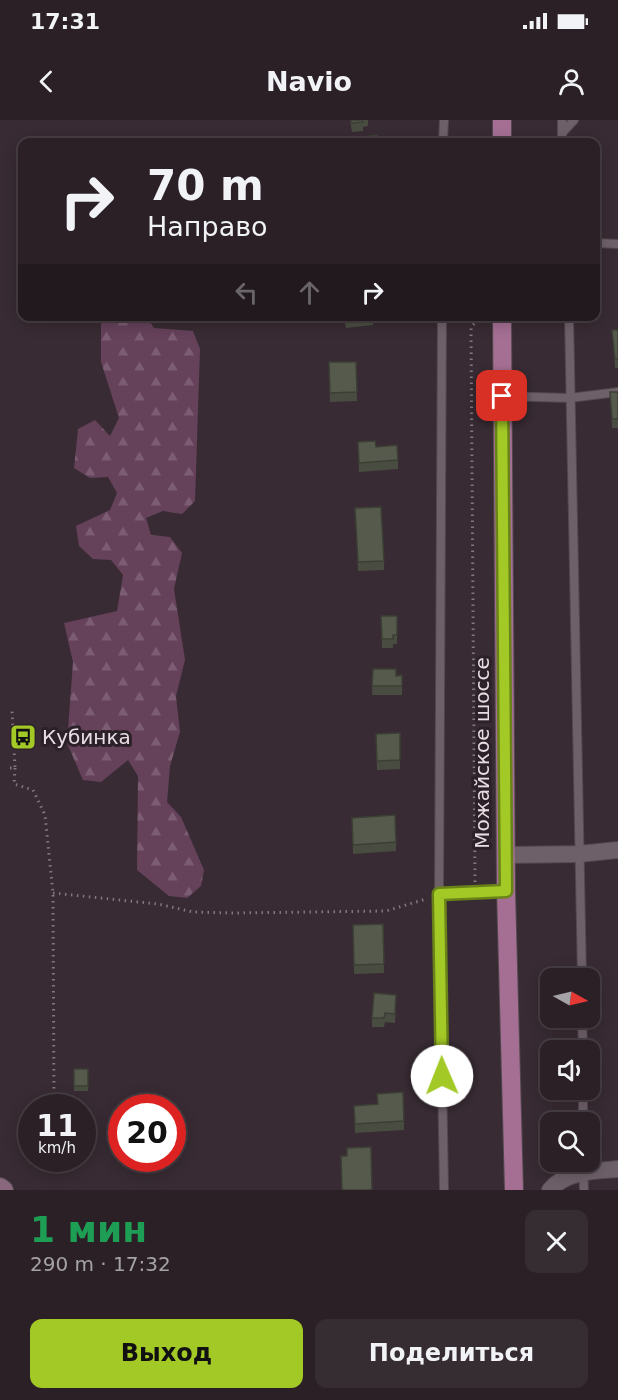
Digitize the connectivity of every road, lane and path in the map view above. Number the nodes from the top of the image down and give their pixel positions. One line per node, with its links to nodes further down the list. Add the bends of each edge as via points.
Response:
1 (444, 120): 5 (lane)
2 (502, 120): 6 (main road)
3 (562, 120): 7 (lane)
4 (574, 120): 7 (lane)
5 (443, 138)
6 (502, 138)
7 (562, 138)
8 (600, 243): 9 (lane)
9 (618, 244)
10 (442, 321): 26 (lane)
11 (476, 321): 24 (path, via 471,328)
12 (502, 321): 15 (main road, Можайское шоссе)
13 (569, 321): 16 (lane)
14 (618, 392): 16 (lane)
15 (502, 396): 16 (lane); 22 (main road, Можайское шоссе)
16 (570, 398): 21 (lane)
17 (12, 710): 19 (path)
18 (10, 768): 19 (path)
19 (15, 768): 25 (path, via 14,784 33,790 45,815)
20 (618, 850): 21 (street)
21 (579, 854): 22 (street); 27 (lane)
22 (505, 855): 23 (main road, Можайское шоссе)
23 (506, 891): 24 (lane); 36 (main road, Можайское шоссе)
24 (475, 892): 26 (lane)
25 (52, 893): 26 (path, via 158,904 193,912 234,913 386,911); 28 (path)
26 (439, 894): 35 (lane)
27 (582, 968)
28 (54, 1094)
29 (600, 1168): 30 (street)
30 (618, 1169)
31 (575, 1172): 37 (street)
32 (583, 1172): 38 (lane)
33 (0, 1187): 34 (main road)
34 (4, 1190)
35 (444, 1190)
36 (514, 1190)
37 (550, 1190)
38 (584, 1190)

